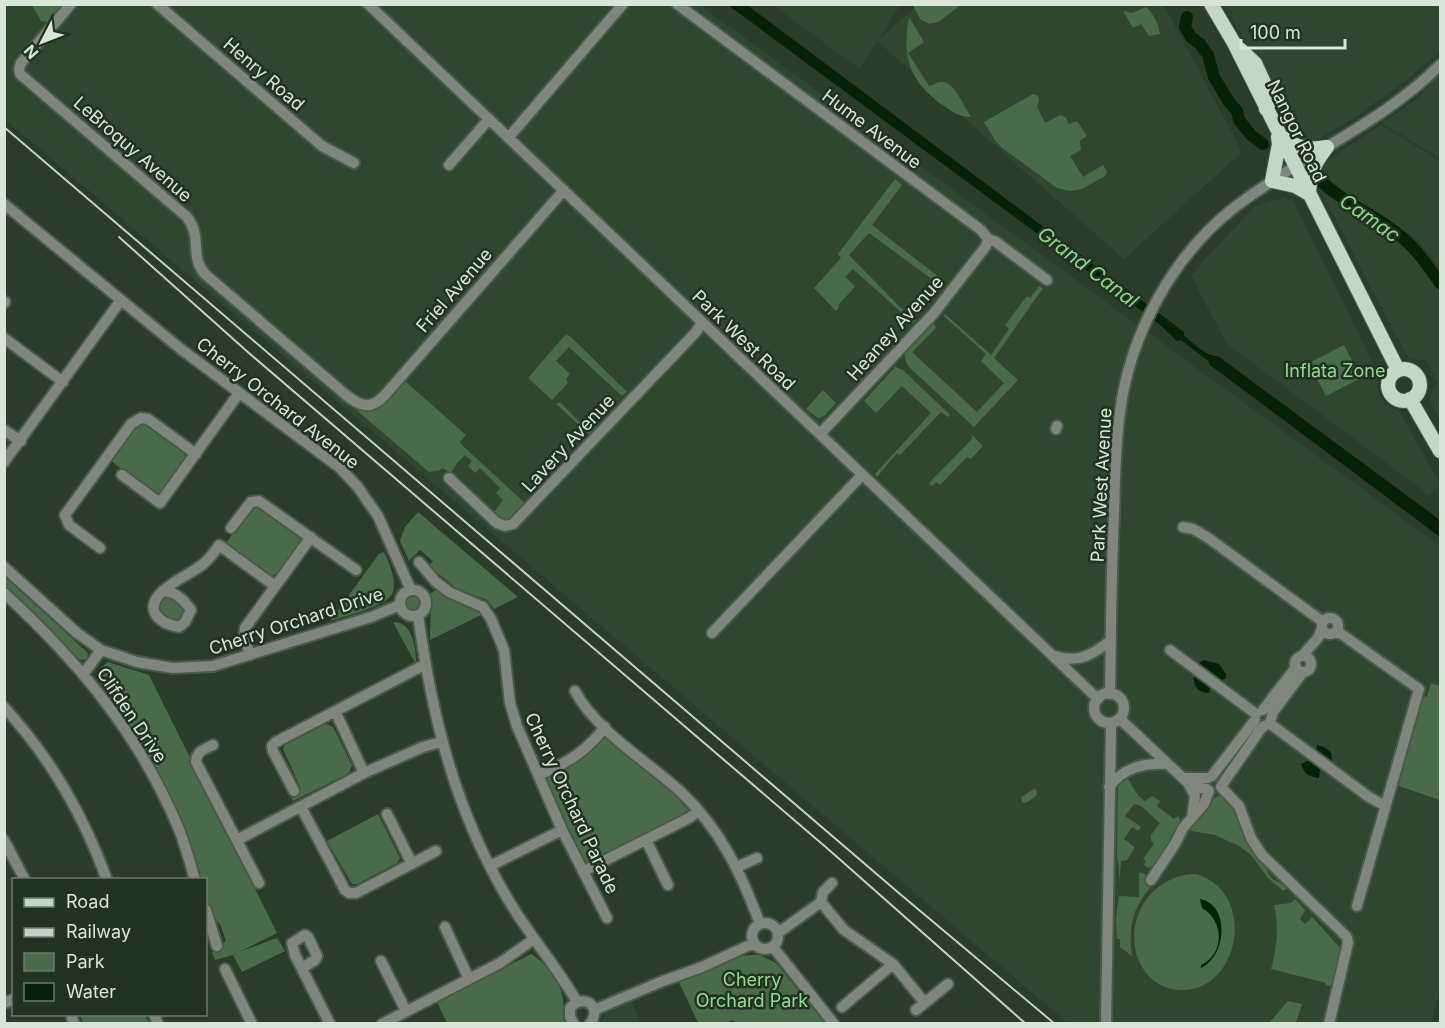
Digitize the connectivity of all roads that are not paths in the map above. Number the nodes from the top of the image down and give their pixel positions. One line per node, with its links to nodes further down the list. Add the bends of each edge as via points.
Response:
1 (71, 4): 28 (street, LeBroquy Avenue, via 25,57 18,69 20,74 187,217 196,233 198,262 206,274 354,401)
2 (157, 4): 12 (street, Henry Road, via 322,146)
3 (368, 4): 8 (street, Park West Road)
4 (623, 4): 10 (street)
5 (676, 4): 19 (street, Hume Avenue)
6 (1211, 4): 9 (main road, Nangor Road)
7 (1440, 65): 11 (street, Park West Avenue, via 1406,95)
8 (489, 119): 10 (street, Park West Road); 13 (street)
9 (1278, 134): 11 (main road, via 1311,150); 14 (main road, Nangor Road); 15 (main road)
10 (508, 137): 16 (street, Park West Road)
11 (1327, 147): 14 (street, Park West Avenue); 17 (main road, via 1314,164)
12 (354, 163)
13 (449, 165)
14 (1294, 166): 15 (street, Park West Avenue); 17 (main road, Nangor Road)
15 (1272, 181): 17 (main road); 54 (street, Park West Avenue, via 1212,227 1189,251 1162,292 1131,362 1120,410)
16 (564, 190): 22 (street, Park West Road); 28 (street, Friel Avenue, via 378,403)
17 (1309, 194): 24 (main road, Nangor Road, via 1321,218 1319,233 1337,264 1349,273)
18 (4, 204): 21 (street, Cherry Orchard Avenue)
19 (988, 239): 20 (street, Hume Avenue); 30 (street, Heaney Avenue, via 934,313)
20 (1047, 280)
21 (121, 300): 25 (street); 26 (street, Cherry Orchard Avenue)
22 (702, 322): 30 (street, Park West Road); 37 (street, Lavery Avenue, via 512,525 497,523)
23 (4, 338): 25 (street)
24 (1398, 370): 27 (main road, via 1409,370 1417,377 1418,392); 27 (main road, via 1389,381 1390,391 1401,400)
25 (63, 382): 31 (street)
26 (239, 393): 33 (street); 48 (street, Cherry Orchard Avenue, via 332,462 357,486 384,526)
27 (1410, 399): 32 (main road)
28 (367, 406)
29 (4, 430): 31 (street)
30 (820, 434): 36 (street, Park West Road)
31 (17, 446): 34 (street)
32 (1440, 451)
33 (196, 454): 35 (street, via 160,503); 41 (street, via 148,419 131,424 65,515 69,525)
34 (4, 462)
35 (122, 475)
36 (862, 475): 53 (street); 58 (street, Park West Road)
37 (449, 478)
38 (1183, 527): 52 (street, via 1207,537)
39 (231, 528): 40 (street, via 251,502 259,501)
40 (311, 537): 44 (street); 46 (street)
41 (100, 548)
42 (419, 562): 45 (street, Cherry Orchard Parade)
43 (4, 567): 55 (street, Cherry Orchard Drive)
44 (356, 570)
45 (436, 582): 48 (street); 73 (street, Cherry Orchard Parade, via 483,607 491,619 506,659 512,712)
46 (275, 586): 47 (street, via 219,545 195,572 175,580); 57 (street, via 245,628)
47 (163, 591)
48 (416, 592): 50 (street, via 402,595); 51 (street, via 424,597 426,605)
49 (4, 593): 60 (street, Clifden Drive)
50 (400, 605): 51 (street, via 407,615); 57 (street, Cherry Orchard Drive)
51 (418, 615): 59 (street)
52 (1328, 629): 66 (street, via 1307,658 1296,660 1299,670); 79 (street, via 1419,689)
53 (712, 633)
54 (1111, 639): 58 (street, via 1082,658); 62 (street, Park West Avenue)
55 (101, 650): 57 (street, Cherry Orchard Drive, via 173,668 213,666); 60 (street)
56 (1170, 650): 66 (street)
57 (250, 655)
58 (1052, 655): 63 (street, Park West Road)
59 (426, 664): 65 (street); 69 (street)
60 (84, 673): 97 (street, Clifden Drive, via 113,710 148,767 178,828)
61 (575, 692): 68 (street)
62 (1110, 694): 63 (street); 67 (street, via 1119,697 1124,705)
63 (1098, 699): 67 (street, via 1094,708 1097,718)
64 (4, 707): 96 (street, via 54,769 91,837)
65 (335, 711): 72 (street); 78 (street, via 273,746)
66 (1263, 719): 75 (street); 76 (street, via 1260,730); 79 (street)
67 (1115, 721): 71 (street); 77 (street)
68 (605, 728): 73 (street, via 578,756); 81 (street)
69 (441, 742): 72 (street); 92 (street, via 475,837)
70 (213, 745): 86 (street, via 196,756 196,762)
71 (1168, 764): 74 (street); 77 (street, via 1132,768)
72 (364, 773): 80 (street)
73 (538, 775): 84 (street, Cherry Orchard Parade)
74 (1185, 779): 75 (street); 83 (street, via 1195,796)
75 (1209, 784): 76 (street, via 1216,792); 83 (street, via 1204,804)
76 (1222, 786): 130 (street, via 1239,806 1262,855 1347,937)
77 (1109, 787): 129 (street)
78 (294, 791)
79 (1386, 806): 103 (street)
80 (301, 807): 86 (street); 91 (street, via 349,893)
81 (699, 811): 87 (street); 93 (street, via 724,842)
82 (387, 814): 91 (street)
83 (1192, 817): 98 (street)
84 (562, 830): 92 (street); 94 (street, Cherry Orchard Parade)
85 (4, 840): 90 (street)
86 (237, 840): 99 (street)
87 (646, 840): 94 (street); 101 (street)
88 (436, 851): 91 (street)
89 (757, 858): 93 (street)
90 (10, 862): 95 (street)
91 (412, 864)
92 (490, 866): 109 (street)
93 (737, 867): 106 (street)
94 (584, 871): 105 (street, Cherry Orchard Parade)
95 (24, 878)
96 (107, 878)
97 (195, 878)
98 (1151, 880)
99 (259, 882)
100 (832, 883): 102 (street, via 823,892)
101 (668, 885)
102 (821, 902): 108 (street); 114 (street, via 843,930)
103 (1357, 906)
104 (207, 913): 111 (street)
105 (607, 918)
106 (760, 924): 108 (street, via 771,925); 110 (street, via 754,930)
107 (445, 927): 117 (street)
108 (778, 933): 112 (street)
109 (534, 939): 117 (street); 119 (street)
110 (754, 943): 112 (street, via 760,948); 121 (street)
111 (217, 946)
112 (772, 947): 128 (street)
113 (381, 961): 122 (street)
114 (893, 964): 118 (street, via 920,1006); 120 (street)
115 (302, 968): 124 (street)
116 (225, 969): 123 (street)
117 (469, 979): 122 (street)
118 (948, 984)
119 (577, 1002): 121 (street, via 588,1002); 126 (street, via 569,1013)
120 (842, 1007)
121 (594, 1010): 127 (street)
122 (406, 1011): 125 (street)
123 (252, 1023)
124 (330, 1023)
125 (382, 1023)
126 (574, 1023)
127 (590, 1023)
128 (834, 1023)
129 (1106, 1023)
130 (1329, 1023)

